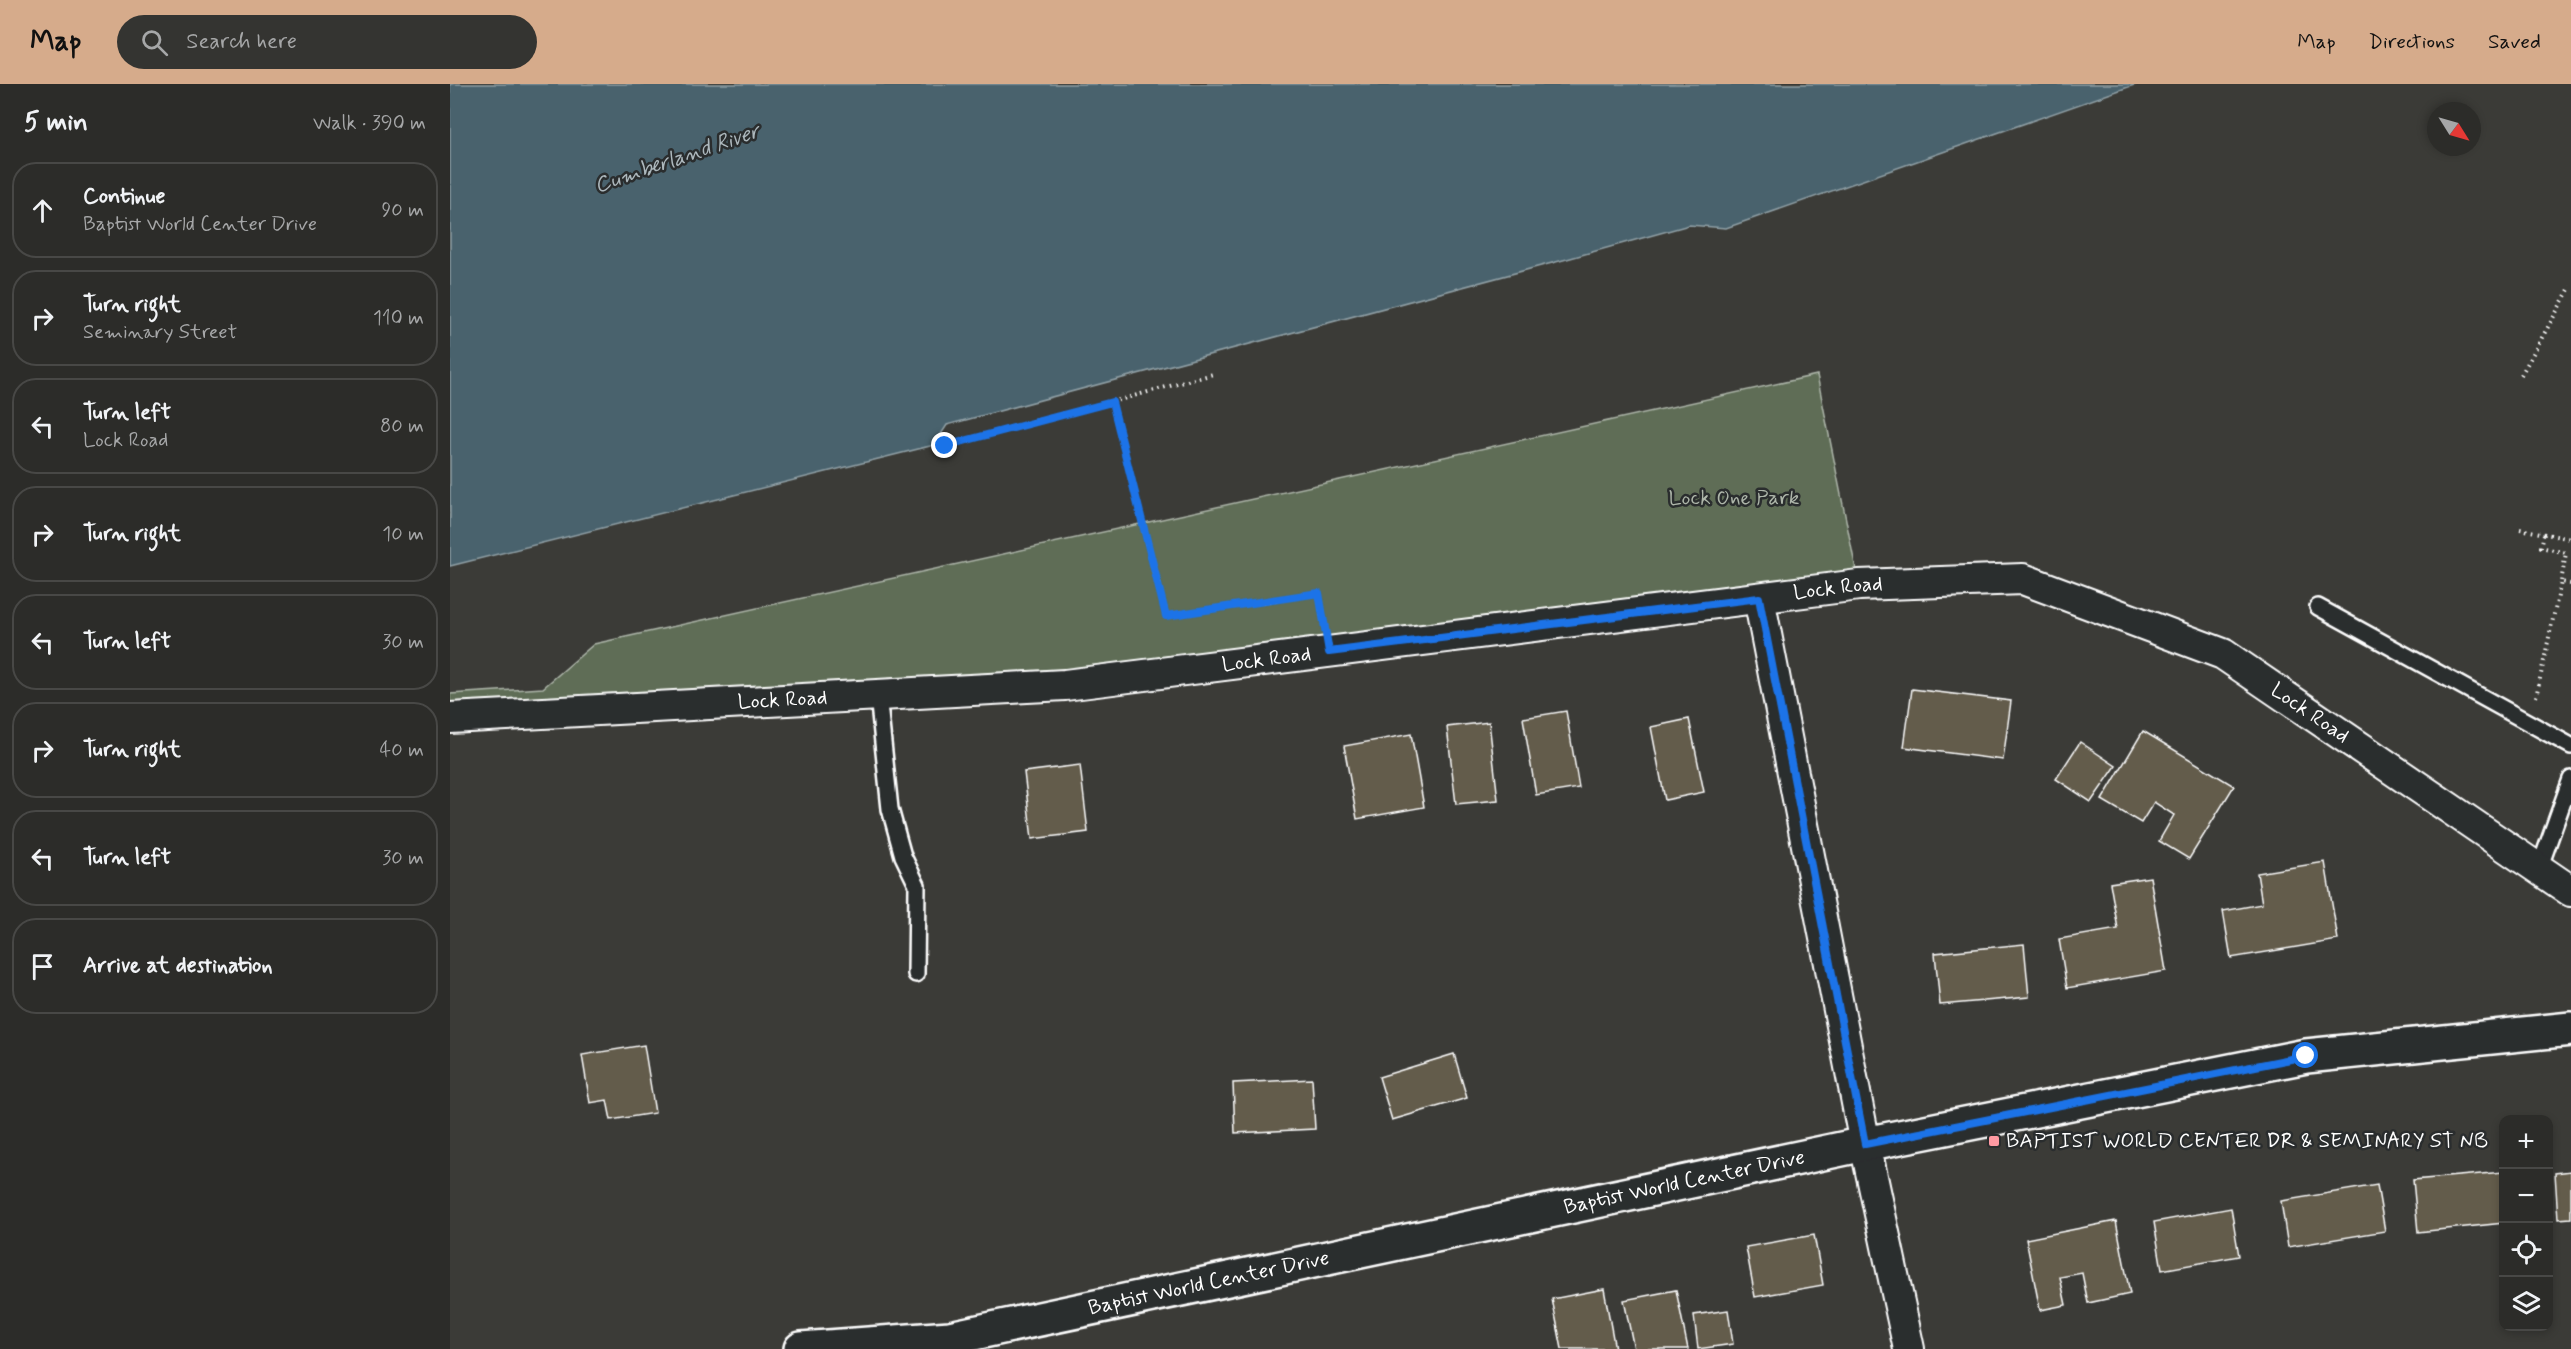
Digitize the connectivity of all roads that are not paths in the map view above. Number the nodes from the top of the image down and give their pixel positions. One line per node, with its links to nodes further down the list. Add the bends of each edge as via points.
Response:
1 (1759, 598): 3 (street, Lock Road, via 1065,685); 7 (street, Lock Road, via 1859,585 2023,579 2223,654); 11 (street)
2 (2318, 607): 5 (lane)
3 (878, 695): 4 (street, Lock Road); 9 (lane, via 890,809 903,856 917,885)
4 (450, 718)
5 (2571, 746)
6 (2571, 779): 7 (lane)
7 (2539, 869): 8 (street, Lock Road)
8 (2571, 891)
9 (916, 974)
10 (2571, 1029): 11 (street, Baptist World Center Drive, via 2306,1056)
11 (1865, 1144): 12 (street, Baptist World Center Drive, via 950,1338); 13 (street)
12 (801, 1349)
13 (1909, 1349)

